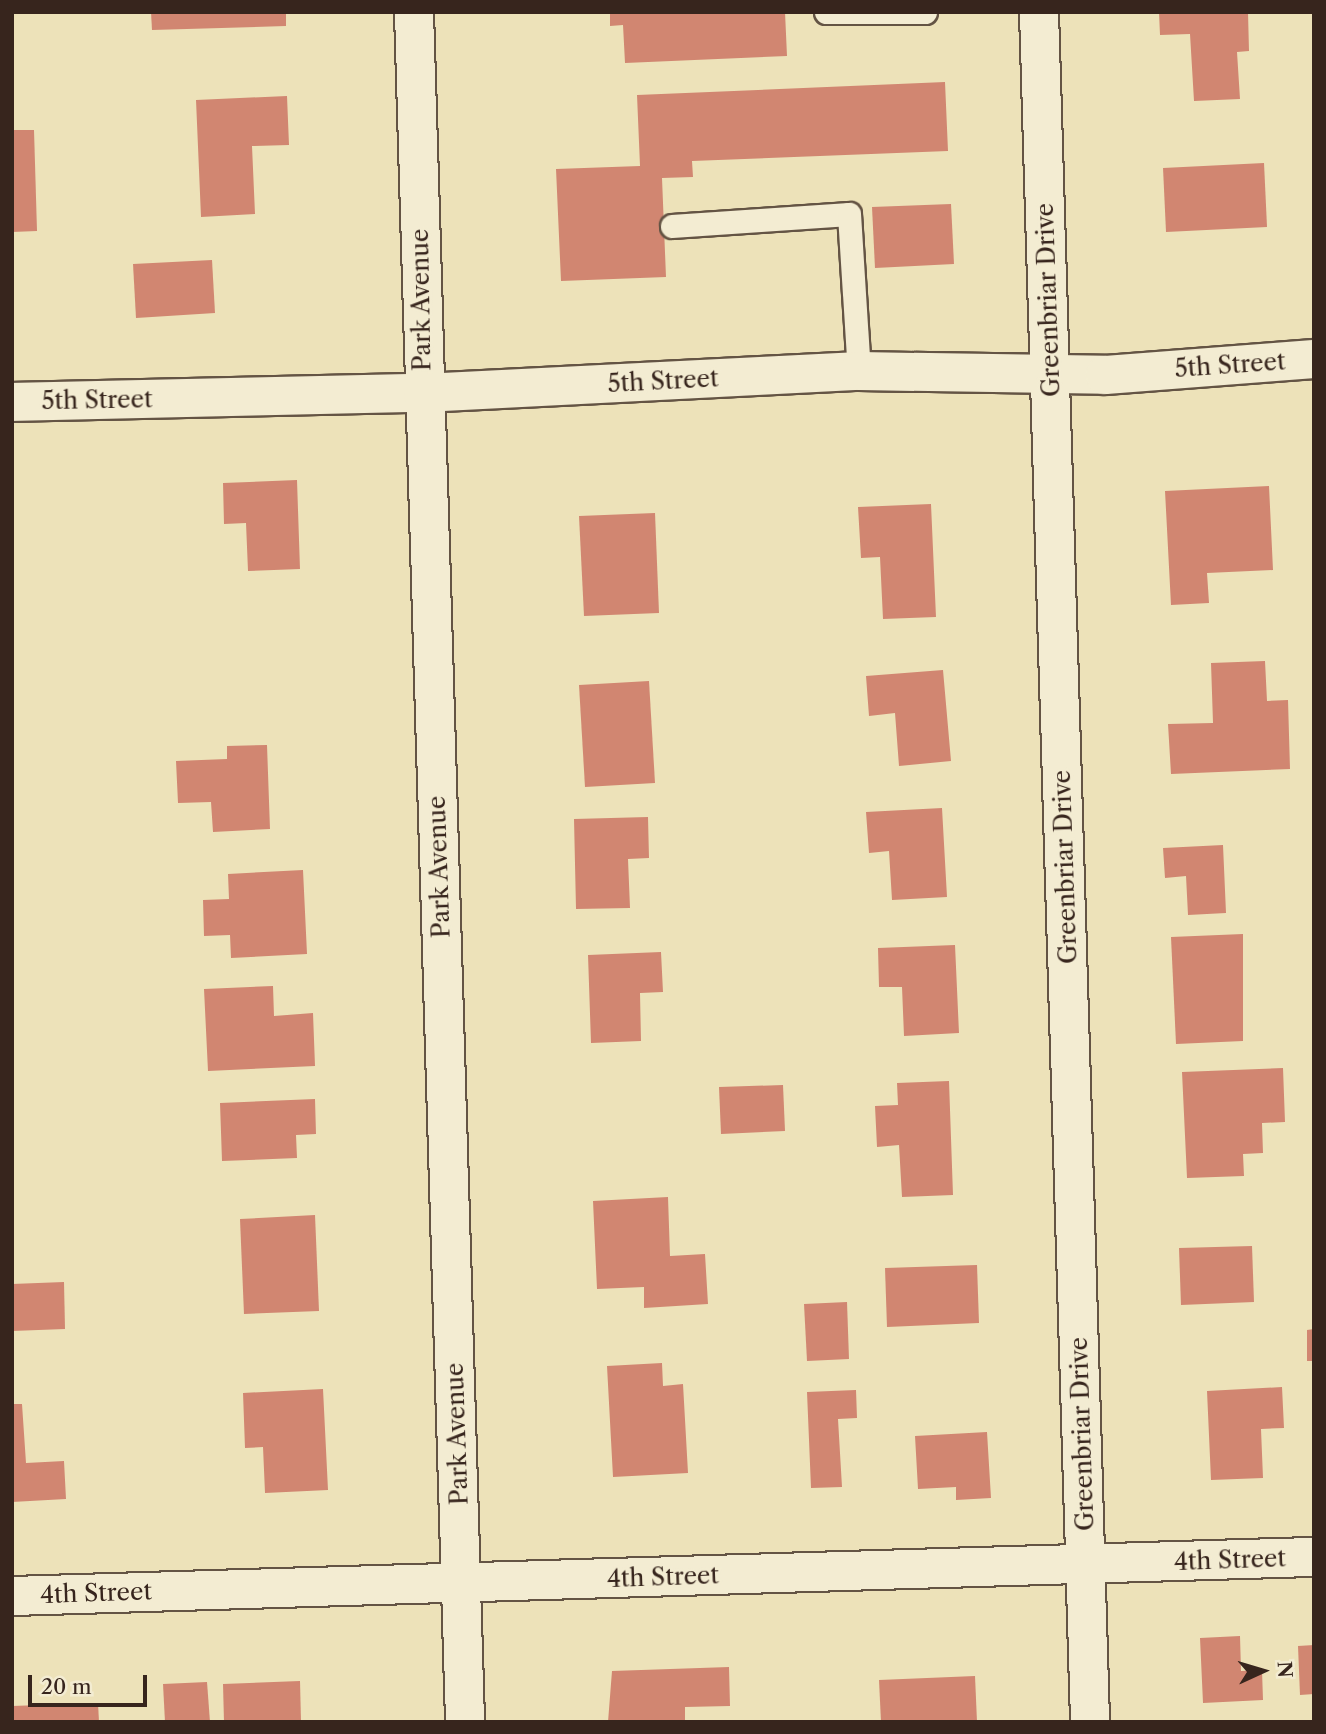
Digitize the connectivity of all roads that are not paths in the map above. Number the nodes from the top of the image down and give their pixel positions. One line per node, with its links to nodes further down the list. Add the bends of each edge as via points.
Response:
1 (414, 12): 9 (street, Park Avenue)
2 (826, 12): 3 (lane)
3 (925, 12)
4 (1039, 12): 8 (street, Greenbriar Drive)
5 (672, 226): 7 (lane, via 849,214)
6 (1314, 359): 8 (street, 5th Street, via 1105,375)
7 (859, 371): 8 (street, 5th Street); 9 (street, 5th Street)
8 (1051, 371): 12 (street, Greenbriar Drive)
9 (424, 393): 10 (street, 5th Street); 13 (street, Park Avenue)
10 (12, 402)
11 (1314, 1557): 12 (street, 4th Street)
12 (1085, 1564): 13 (street, 4th Street); 16 (street, Greenbriar Drive)
13 (461, 1582): 14 (street, 4th Street); 15 (street, Park Avenue)
14 (12, 1596)
15 (465, 1722)
16 (1090, 1722)

